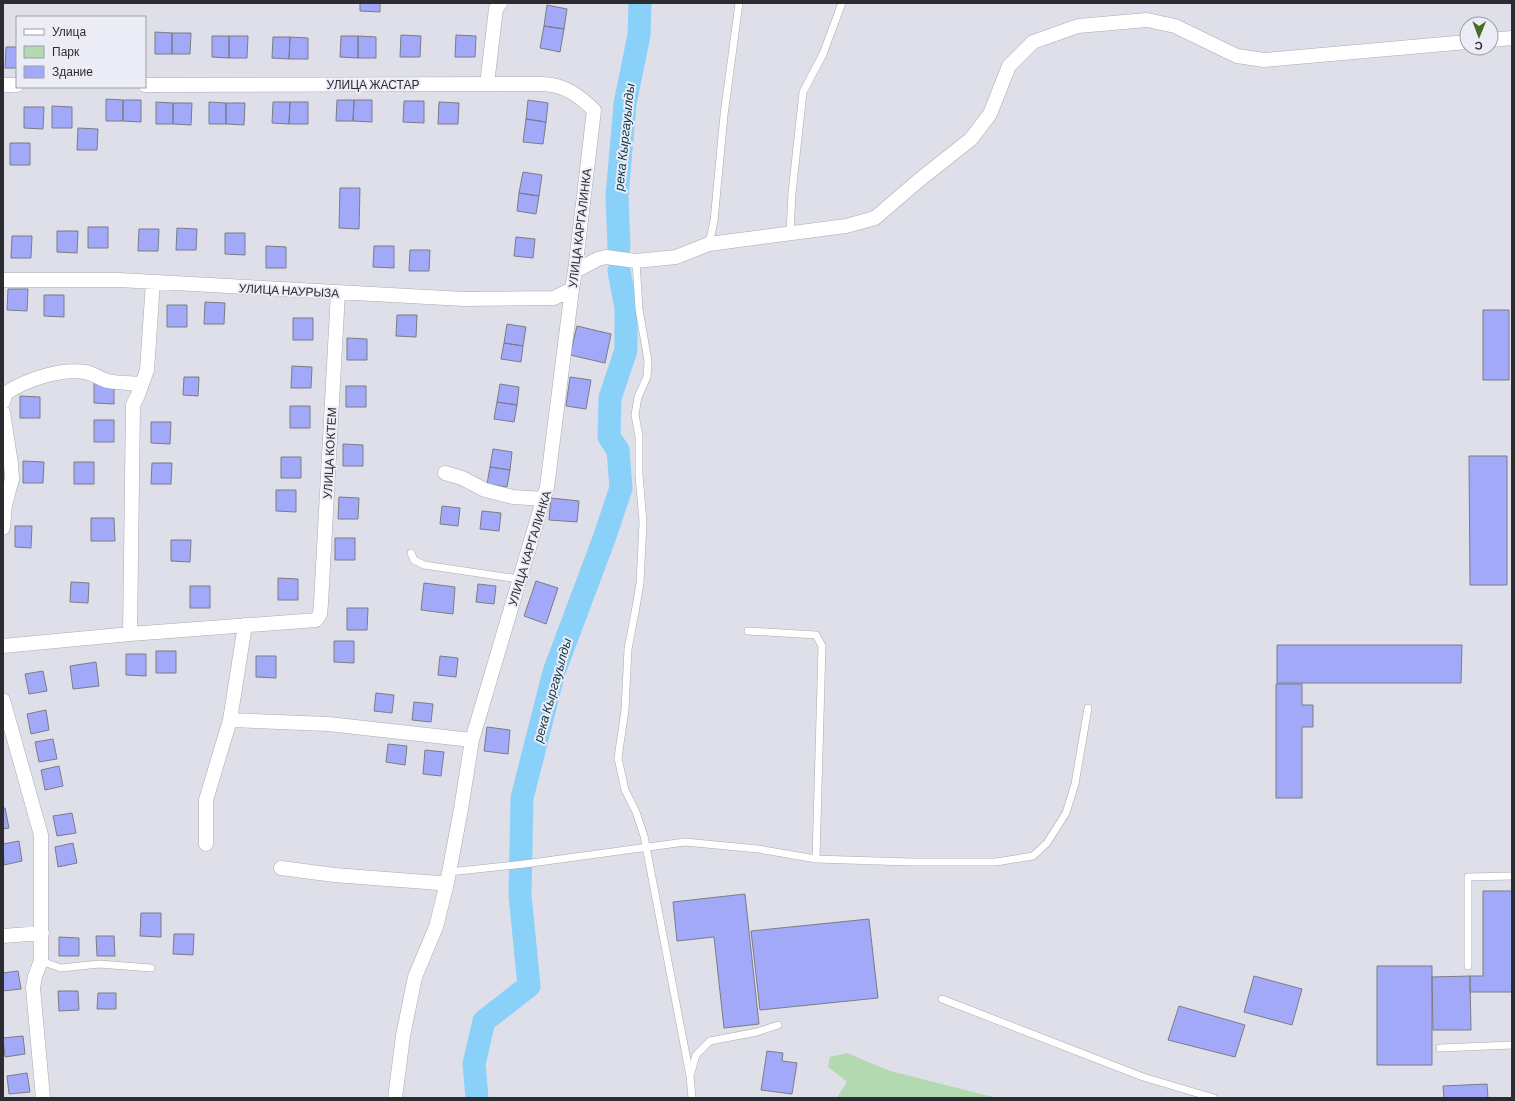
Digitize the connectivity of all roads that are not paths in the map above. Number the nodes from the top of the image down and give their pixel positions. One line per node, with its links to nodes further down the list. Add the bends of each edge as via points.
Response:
1 (500, 3): 7 (street, via 496,9)
2 (739, 3): 13 (lane, via 724,115 714,221)
3 (842, 3): 12 (lane, via 823,54 803,92)
4 (1512, 38): 5 (street)
5 (1499, 39)
6 (1459, 43): 12 (street, via 1264,60 1237,56 1175,26 1147,20 1078,26 1033,42 1009,66 990,114 971,139 876,218 846,226)
7 (487, 84): 10 (street, УЛИЦА ЖАСТАР); 11 (street, УЛИЦА ЖАСТАР, via 553,84 566,88)
8 (3, 85): 9 (street)
9 (16, 85)
10 (146, 85)
11 (594, 110): 15 (street, УЛИЦА КАРГАЛИНКА)
12 (790, 232): 13 (street)
13 (708, 244): 14 (street, via 676,257)
14 (636, 261): 15 (street, via 606,257); 38 (lane, via 639,309 648,361 647,376 638,397 635,415 639,436 643,522 640,583 628,649 625,710 618,758 625,790 636,812)
15 (575, 271): 18 (street, УЛИЦА КАРГАЛИНКА)
16 (3, 280): 17 (street, УЛИЦА НАУРЫЗА)
17 (153, 282): 19 (street, УЛИЦА НАУРЫЗА); 20 (street, via 147,370)
18 (572, 289): 19 (street, УЛИЦА НАУРЫЗА, via 554,298 464,299); 24 (street, УЛИЦА КАРГАЛИНКА)
19 (338, 292): 29 (street, УЛИЦА КОКТЕМ, via 320,614 316,620)
20 (141, 384): 21 (street, via 107,381 86,372 68,371 18,386 6,392); 31 (street, via 133,405)
21 (3, 402)
22 (3, 412): 25 (street, via 12,480)
23 (445, 473): 24 (street, via 462,478 485,490 513,497)
24 (544, 498): 28 (street, УЛИЦА КАРГАЛИНКА)
25 (4, 505): 26 (street)
26 (3, 528)
27 (411, 553): 28 (lane, via 414,560 424,565)
28 (519, 579): 36 (street, УЛИЦА КАРГАЛИНКА)
29 (245, 625): 31 (street); 35 (street)
30 (748, 631): 39 (lane, via 816,635 822,646)
31 (130, 634): 32 (street)
32 (3, 646)
33 (3, 700): 43 (street, via 41,835)
34 (1088, 708): 39 (lane, via 1075,784 1066,813 1047,844 1033,856 996,862)
35 (230, 720): 36 (street, via 328,724); 37 (street, via 206,800)
36 (472, 740): 42 (street, УЛИЦА КАРГАЛИНКА)
37 (206, 844)
38 (647, 847): 39 (lane, via 685,842); 42 (lane); 52 (lane)
39 (816, 858)
40 (281, 868): 42 (street, via 438,883)
41 (1512, 876): 46 (lane, via 1468,877)
42 (448, 877): 54 (street, УЛИЦА КАРГАЛИНКА, via 436,927 415,977 403,1036)
43 (42, 933): 44 (street); 45 (street)
44 (3, 936)
45 (41, 960): 47 (lane, via 61,968 99,964); 53 (street, via 33,988)
46 (1468, 966)
47 (151, 968)
48 (942, 998): 56 (lane, via 1143,1077)
49 (778, 1025): 52 (lane, via 757,1032 710,1041 696,1055)
50 (1512, 1046): 51 (lane)
51 (1440, 1048)
52 (690, 1076): 55 (lane)
53 (42, 1098)
54 (395, 1098)
55 (692, 1098)
56 (1214, 1098)

